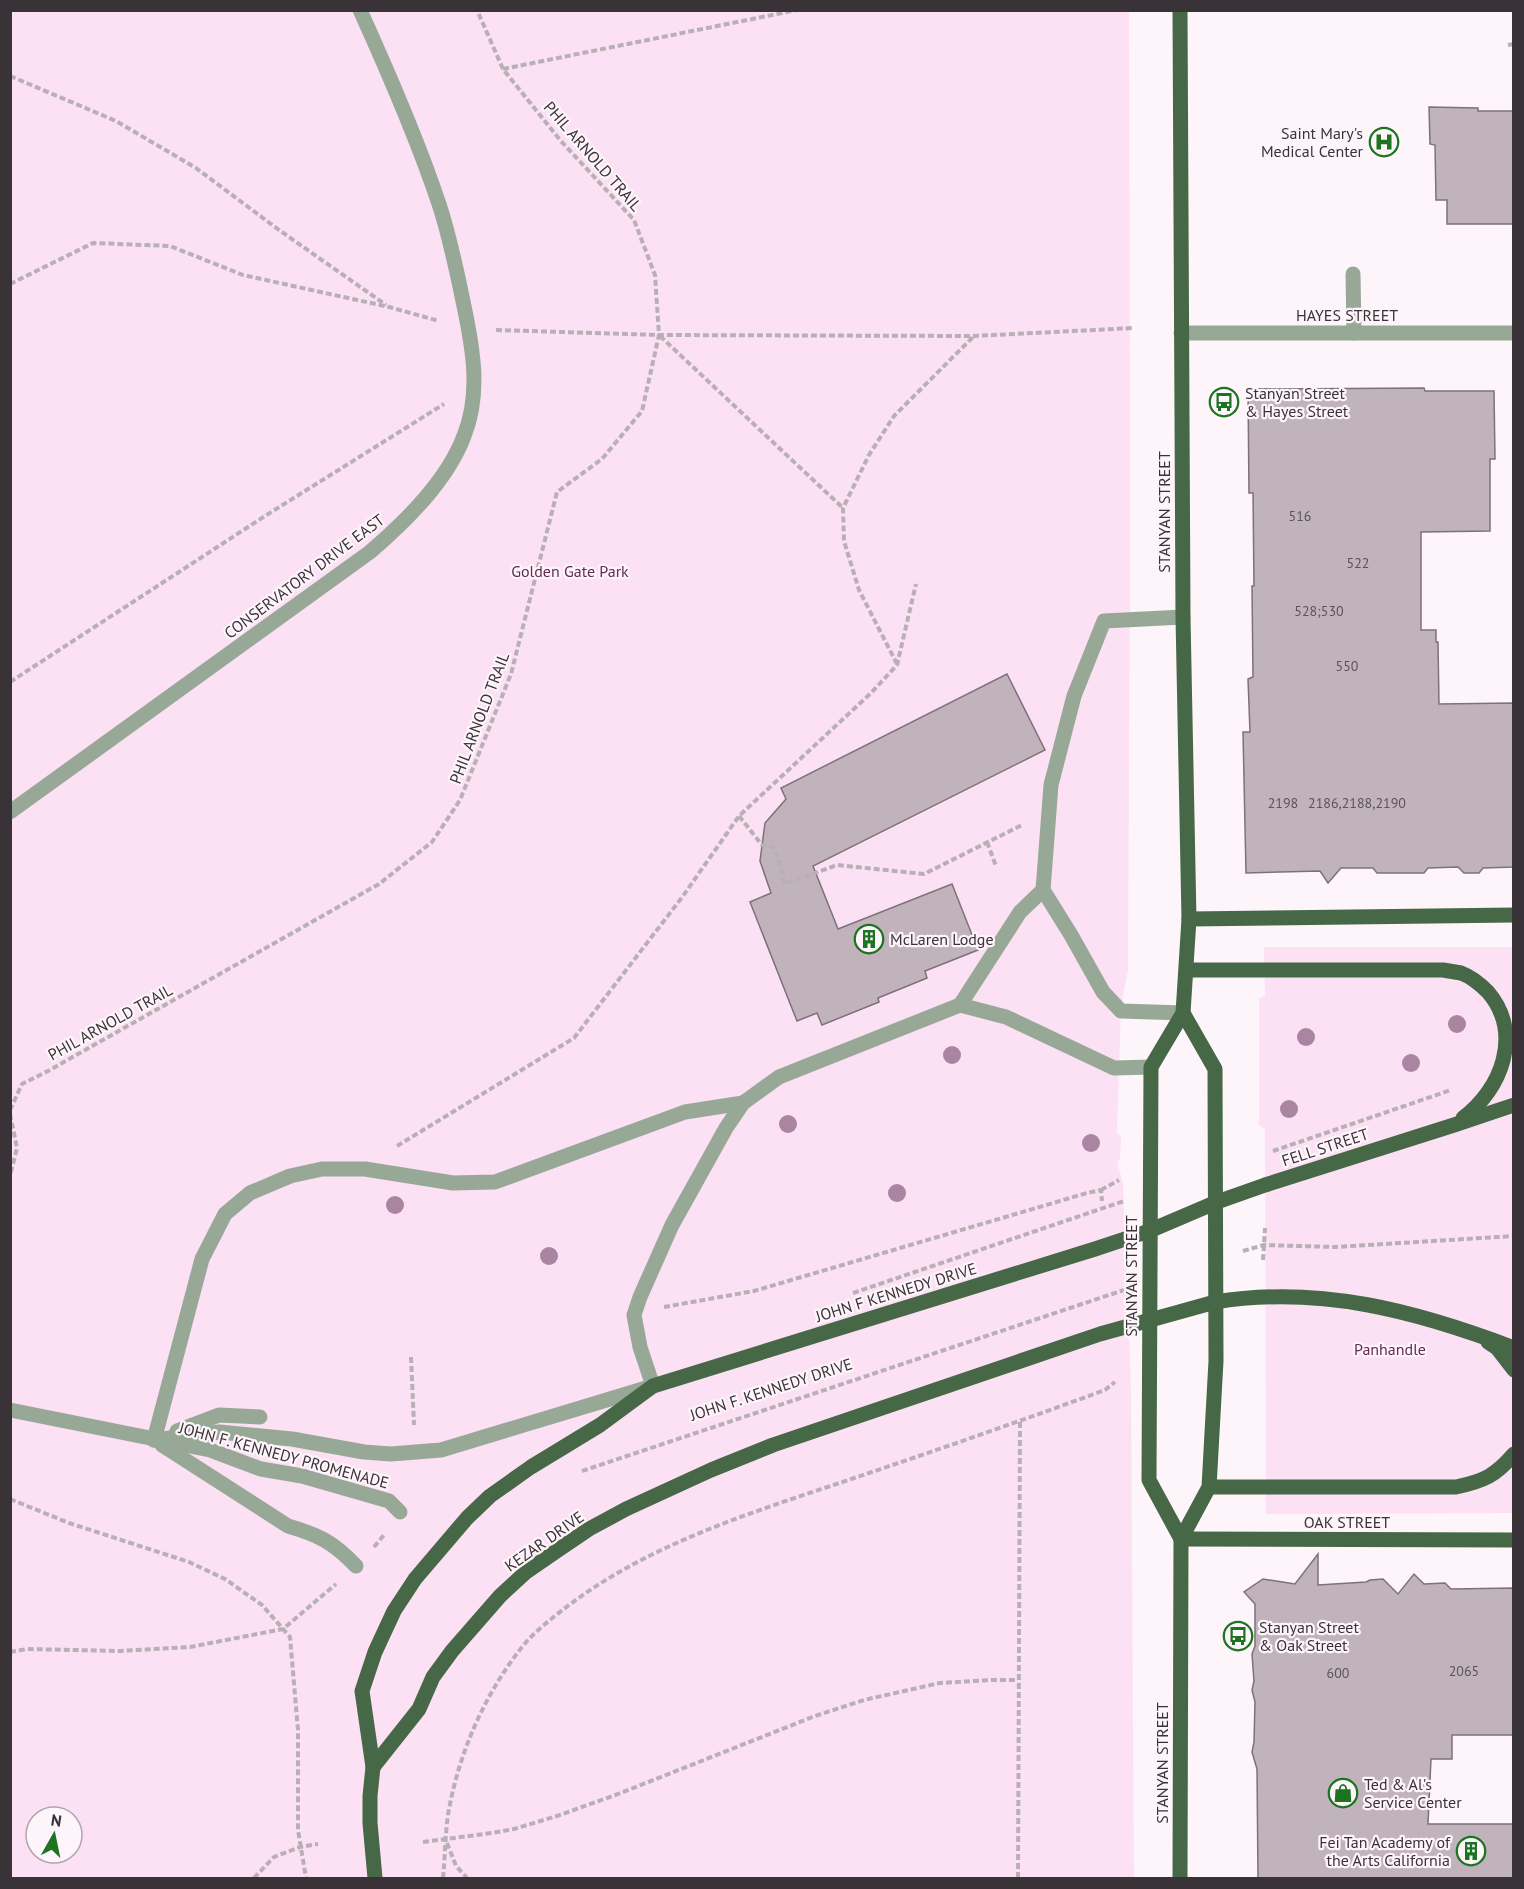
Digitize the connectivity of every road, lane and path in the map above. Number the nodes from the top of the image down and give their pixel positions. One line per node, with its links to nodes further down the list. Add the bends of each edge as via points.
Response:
1 (360, 10): 20 (street, CONSERVATORY DRIVE EAST, via 440,206 468,327)
2 (477, 10): 7 (path, PHIL ARNOLD TRAIL)
3 (797, 10): 7 (path)
4 (1180, 10): 15 (main road, STANYAN STREET)
5 (1514, 44): 6 (path)
6 (1508, 45)
7 (503, 69): 18 (path, PHIL ARNOLD TRAIL, via 560,140 634,220 655,275)
8 (10, 76): 11 (path, via 116,121 196,168)
9 (1353, 274): 16 (street)
10 (10, 284): 11 (path, via 93,243 170,246 243,275)
11 (389, 307): 12 (path)
12 (444, 322)
13 (1134, 328): 19 (path)
14 (488, 330): 18 (path)
15 (1181, 333): 16 (street, HAYES STREET); 23 (main road, STANYAN STREET)
16 (1354, 333): 17 (street, HAYES STREET)
17 (1514, 333)
18 (660, 335): 19 (path); 21 (path); 41 (path, PHIL ARNOLD TRAIL, via 642,411 602,459 557,492 511,674 460,800 432,842 379,884 22,1084)
19 (974, 336): 21 (path, via 894,416)
20 (474, 385): 25 (path); 26 (street, CONSERVATORY DRIVE EAST, via 464,437 446,470 399,528)
21 (843, 508): 24 (path, via 844,541 859,590)
22 (916, 584): 24 (path)
23 (1183, 617): 28 (street, via 1104,621 1074,696 1051,785); 33 (main road, STANYAN STREET)
24 (897, 665): 27 (path)
25 (10, 682)
26 (10, 812)
27 (739, 816): 29 (path, via 762,845 775,848 785,884 837,865 924,874); 45 (path, via 574,1038)
28 (1048, 827): 29 (path, via 1024,824); 31 (street)
29 (987, 842): 30 (path)
30 (996, 866)
31 (1044, 890): 35 (street, via 1020,912); 36 (street, via 1103,992 1121,1011)
32 (1514, 915): 33 (main road)
33 (1189, 919): 34 (main road, STANYAN STREET)
34 (1187, 970): 36 (main road, STANYAN STREET); 43 (main road, via 1443,970 1480,983 1503,1017 1504,1058 1486,1098)
35 (960, 1005): 37 (street, via 1006,1017 1114,1068); 39 (street, via 779,1077)
36 (1183, 1013): 37 (main road, STANYAN STREET); 51 (main road, STANYAN STREET, via 1215,1069)
37 (1151, 1067): 49 (main road, STANYAN STREET)
38 (1453, 1090): 44 (path)
39 (742, 1103): 45 (street, via 685,1112 495,1182 453,1183); 68 (street, via 672,1225 634,1315)
40 (1514, 1105): 43 (main road, FELL STREET)
41 (10, 1110)
42 (10, 1114): 46 (path, via 17,1149)
43 (1454, 1125): 51 (main road, FELL STREET)
44 (1269, 1152)
45 (365, 1168): 73 (street, via 322,1169 290,1176 250,1193 225,1214 202,1259)
46 (10, 1176)
47 (1119, 1180): 48 (path)
48 (1101, 1190): 50 (path); 61 (path, via 754,1291)
49 (1149, 1193): 53 (main road, STANYAN STREET); 58 (path)
50 (1102, 1201)
51 (1216, 1202): 53 (main road, FELL STREET); 60 (main road, STANYAN STREET)
52 (1265, 1228): 55 (path)
53 (1149, 1231): 62 (main road, STANYAN STREET); 68 (main road, JOHN F KENNEDY DRIVE)
54 (1514, 1236): 55 (path, via 1336,1247)
55 (1264, 1245): 56 (path); 57 (path)
56 (1239, 1252)
57 (1263, 1260)
58 (844, 1295)
59 (1091, 1301): 75 (path, JOHN F. KENNEDY DRIVE)
60 (1215, 1302): 62 (main road); 63 (main road, via 1263,1296 1341,1300 1384,1307); 76 (main road, STANYAN STREET)
61 (655, 1309)
62 (1150, 1320): 79 (main road, STANYAN STREET, via 1149,1480); 86 (main road, KEZAR DRIVE, via 773,1445 711,1470 589,1529 526,1572 500,1596 452,1651 433,1677 419,1709)
63 (1479, 1335): 64 (main road); 66 (main road, via 1497,1348)
64 (1514, 1348)
65 (411, 1357): 72 (path)
66 (1514, 1370)
67 (1115, 1382): 71 (path, via 1105,1390)
68 (652, 1386): 73 (street, JOHN F. KENNEDY PROMENADE, via 441,1450 364,1452 292,1439 219,1432); 86 (main road, via 600,1425 490,1496 415,1579 394,1611 362,1691)
69 (10, 1410): 73 (street, JOHN F. KENNEDY PROMENADE)
70 (260, 1417): 73 (street, JOHN F. KENNEDY PROMENADE, via 219,1415)
71 (1020, 1421): 85 (path); 87 (path, via 721,1524 651,1555 580,1597 522,1647 486,1703 457,1777)
72 (414, 1425)
73 (154, 1440): 78 (street, JOHN F. KENNEDY PROMENADE, via 210,1450 261,1469 302,1476 390,1501); 81 (street, JOHN F. KENNEDY PROMENADE, via 288,1526 329,1541)
74 (1514, 1454): 76 (main road, via 1497,1472 1456,1487)
75 (580, 1471)
76 (1209, 1487): 79 (main road, STANYAN STREET)
77 (10, 1500): 83 (path, via 189,1562 225,1579 262,1605)
78 (400, 1512)
79 (1181, 1539): 80 (main road, OAK STREET); 97 (main road, STANYAN STREET)
80 (1514, 1539)
81 (356, 1566)
82 (337, 1584): 83 (path)
83 (283, 1629): 84 (path, via 190,1647); 90 (path, via 290,1637 298,1730)
84 (10, 1652)
85 (1018, 1680): 87 (path, via 940,1683 872,1698 815,1716 557,1816 514,1829); 96 (path)
86 (373, 1767): 93 (main road, via 370,1823)
87 (446, 1840): 88 (path); 94 (path); 95 (path, via 456,1866)
88 (423, 1842)
89 (318, 1845): 90 (path)
90 (300, 1847): 91 (path, via 274,1857); 92 (path)
91 (254, 1878)
92 (306, 1878)
93 (375, 1878)
94 (443, 1878)
95 (467, 1878)
96 (1018, 1878)
97 (1180, 1878)

